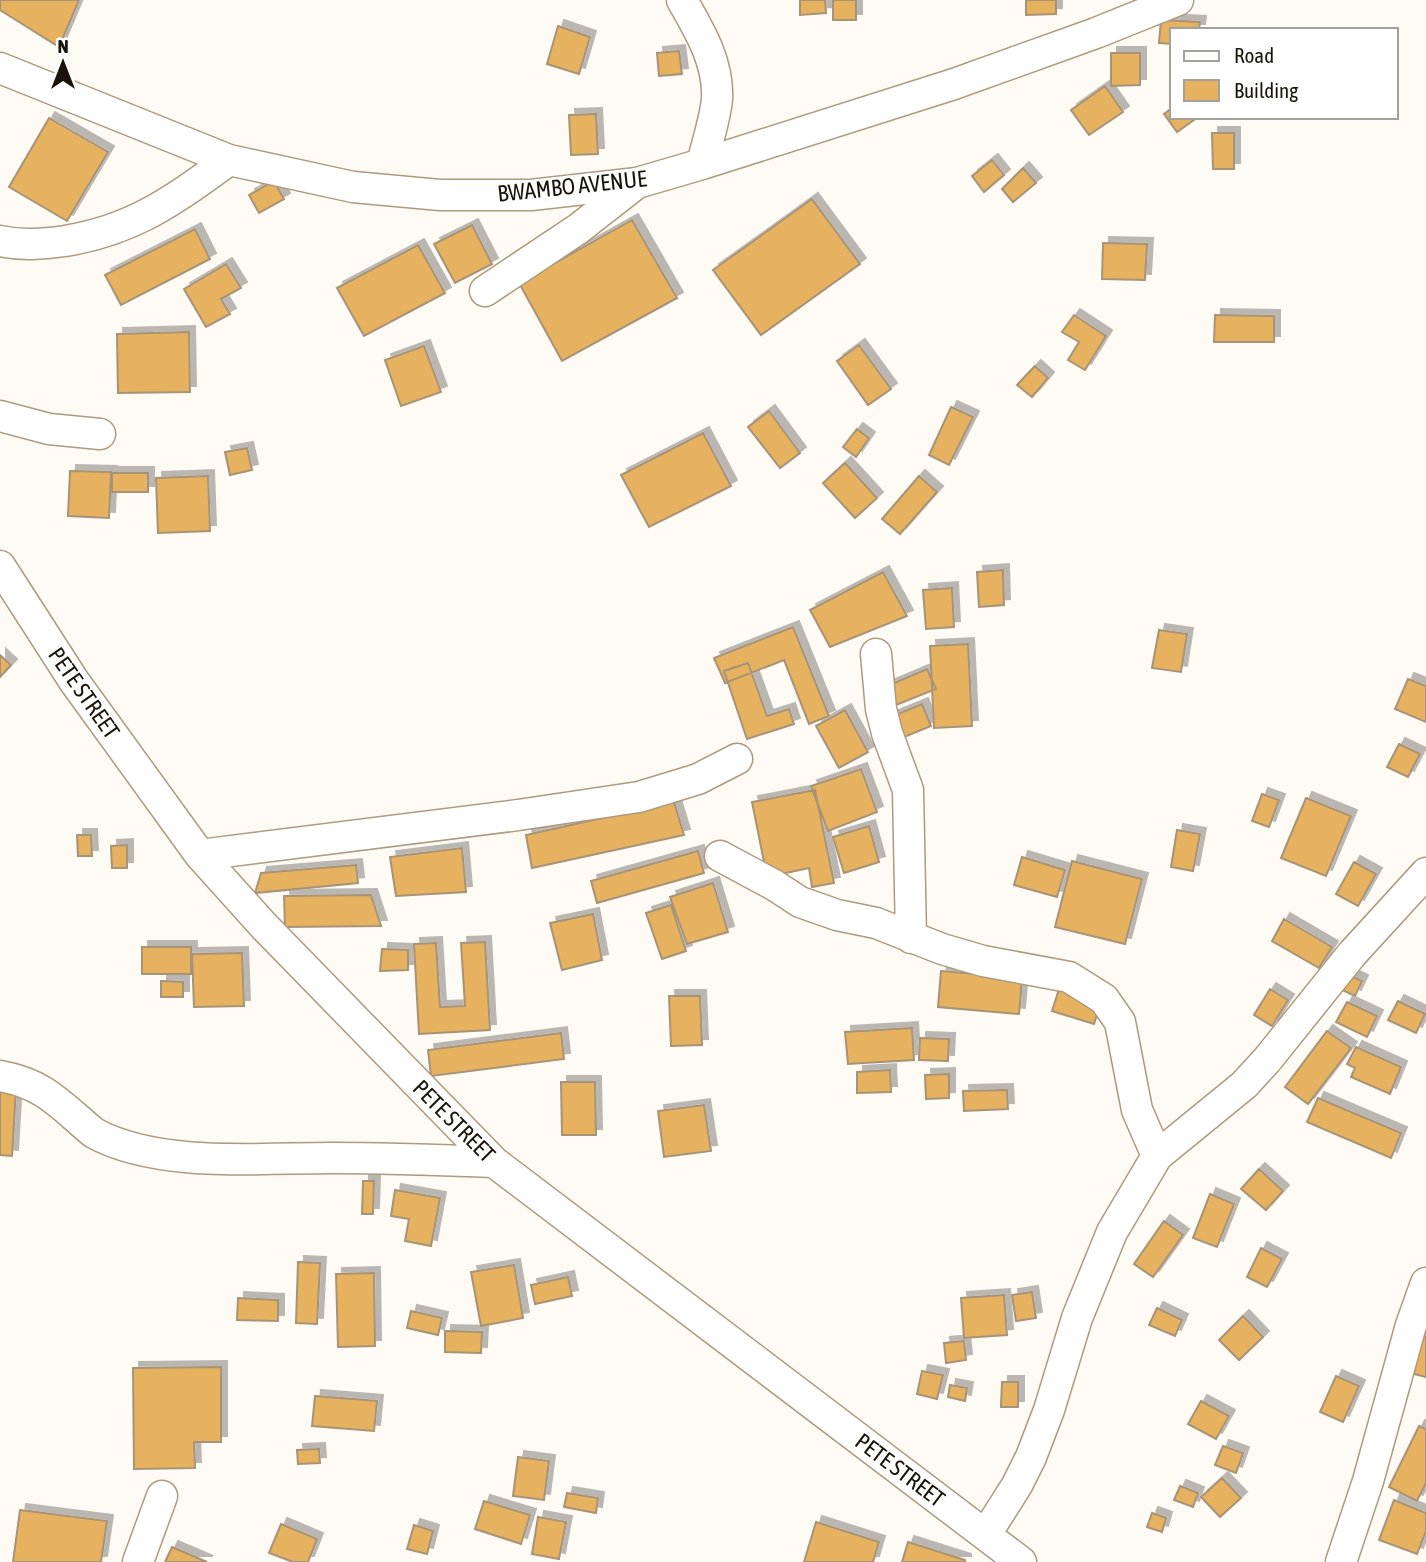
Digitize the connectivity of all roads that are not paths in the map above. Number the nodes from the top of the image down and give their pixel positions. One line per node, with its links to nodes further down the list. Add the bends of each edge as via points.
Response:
1 (682, 0): 5 (street, via 704,40 716,83 717,99)
2 (1178, 0): 5 (street, BWAMBO AVENUE, via 954,84)
3 (0, 68): 4 (street, BWAMBO AVENUE)
4 (229, 160): 6 (street, BWAMBO AVENUE, via 353,187 439,195 531,195); 7 (street, via 162,207 103,233 45,244)
5 (702, 164): 6 (street, BWAMBO AVENUE)
6 (638, 183): 8 (street)
7 (0, 241)
8 (485, 291)
9 (0, 416): 10 (street, via 49,429)
10 (100, 434)
11 (0, 566): 14 (street, PETE STREET, via 74,681)
12 (876, 654): 17 (street, via 881,709 908,790)
13 (737, 759): 14 (street, via 698,779 639,797)
14 (200, 855): 20 (street, PETE STREET)
15 (720, 856): 17 (street, via 800,902)
16 (1426, 873): 19 (street, via 1244,1085)
17 (911, 938): 19 (street, via 983,961 1069,977 1104,999 1120,1022 1137,1110)
18 (0, 1076): 20 (street, via 40,1088 104,1139 170,1157)
19 (1157, 1156): 24 (street, via 1112,1233 1077,1318 1031,1457)
20 (494, 1162): 24 (street, PETE STREET)
21 (1426, 1283): 22 (street)
22 (1418, 1327): 27 (street)
23 (162, 1496): 25 (street)
24 (986, 1534): 26 (street, PETE STREET)
25 (138, 1562)
26 (1021, 1562)
27 (1341, 1562)

